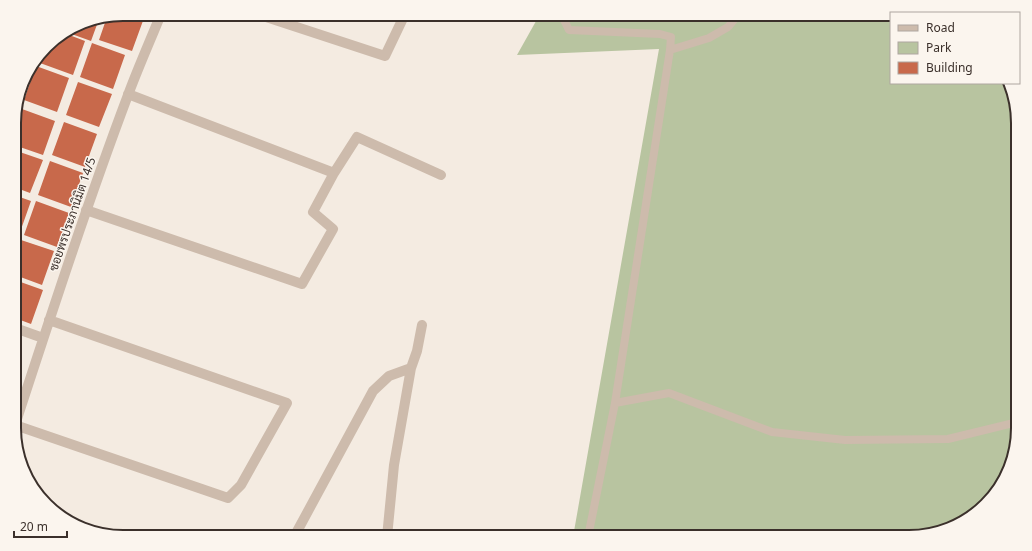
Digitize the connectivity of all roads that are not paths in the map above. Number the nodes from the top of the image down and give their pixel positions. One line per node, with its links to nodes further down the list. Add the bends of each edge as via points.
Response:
1 (159, 21): 7 (street, ซอยพรประภานิมิต 14/5)
2 (278, 21): 3 (street, via 385,56)
3 (402, 21)
4 (564, 21): 6 (lane, via 569,30 660,34 671,37)
5 (734, 21): 6 (lane, via 728,28 710,38)
6 (670, 50): 16 (lane)
7 (128, 94): 8 (street); 10 (street, ซอยพรประภานิมิต 14/5)
8 (334, 173): 9 (street, via 357,136); 10 (street, via 313,212 334,229 302,284)
9 (441, 175)
10 (86, 210): 11 (street, ซอยพรประภานิมิต 14/5)
11 (49, 320): 14 (street, ซอยพรประภานิมิต 14/5); 19 (street, via 287,403 242,485 228,498)
12 (422, 325): 15 (street)
13 (21, 330): 14 (street)
14 (43, 338): 17 (street, ซอยพรประภานิมิต 14/5)
15 (411, 368): 20 (street, via 389,376 372,391); 21 (street, via 394,465)
16 (615, 403): 18 (lane, via 669,393 772,432 845,440 948,439); 22 (lane)
17 (21, 406)
18 (1011, 424)
19 (21, 427)
20 (298, 530)
21 (388, 530)
22 (589, 530)

